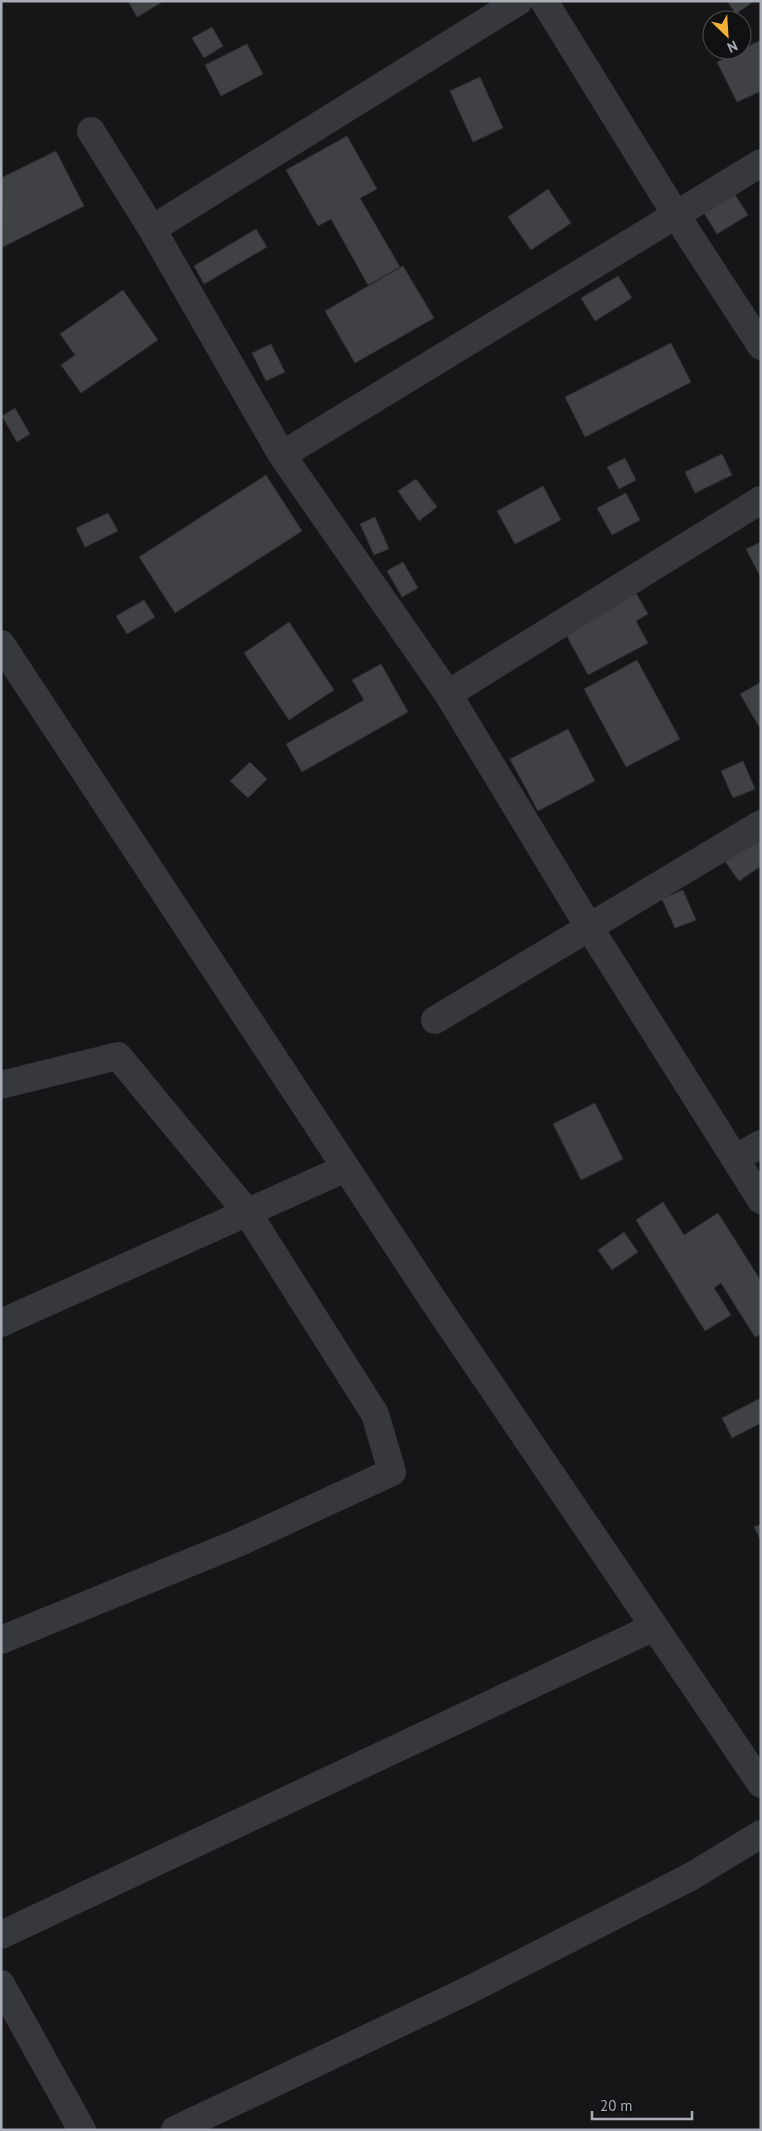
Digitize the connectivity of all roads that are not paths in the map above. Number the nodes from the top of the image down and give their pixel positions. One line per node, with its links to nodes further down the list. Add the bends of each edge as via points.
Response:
1 (519, 1): 6 (street)
2 (544, 1): 5 (street)
3 (91, 132): 6 (street)
4 (761, 163): 5 (street)
5 (676, 215): 7 (street); 8 (street)
6 (152, 230): 8 (street)
7 (761, 346)
8 (282, 455): 11 (street)
9 (761, 500): 11 (street)
10 (1, 644): 18 (street)
11 (448, 694): 13 (street)
12 (761, 824): 13 (street)
13 (590, 927): 14 (street); 17 (street)
14 (435, 1020)
15 (1, 1085): 20 (street, via 118,1056)
16 (761, 1144): 17 (street)
17 (735, 1159): 19 (street)
18 (346, 1168): 20 (street); 22 (street)
19 (761, 1200)
20 (247, 1212): 21 (street); 23 (street, via 375,1414 392,1472 240,1542)
21 (1, 1323)
22 (654, 1626): 24 (street); 26 (street)
23 (3, 1635)
24 (761, 1784)
25 (761, 1834): 29 (street, via 692,1876 471,1989)
26 (1, 1935)
27 (1, 1984): 28 (street)
28 (82, 2130)
29 (175, 2130)

